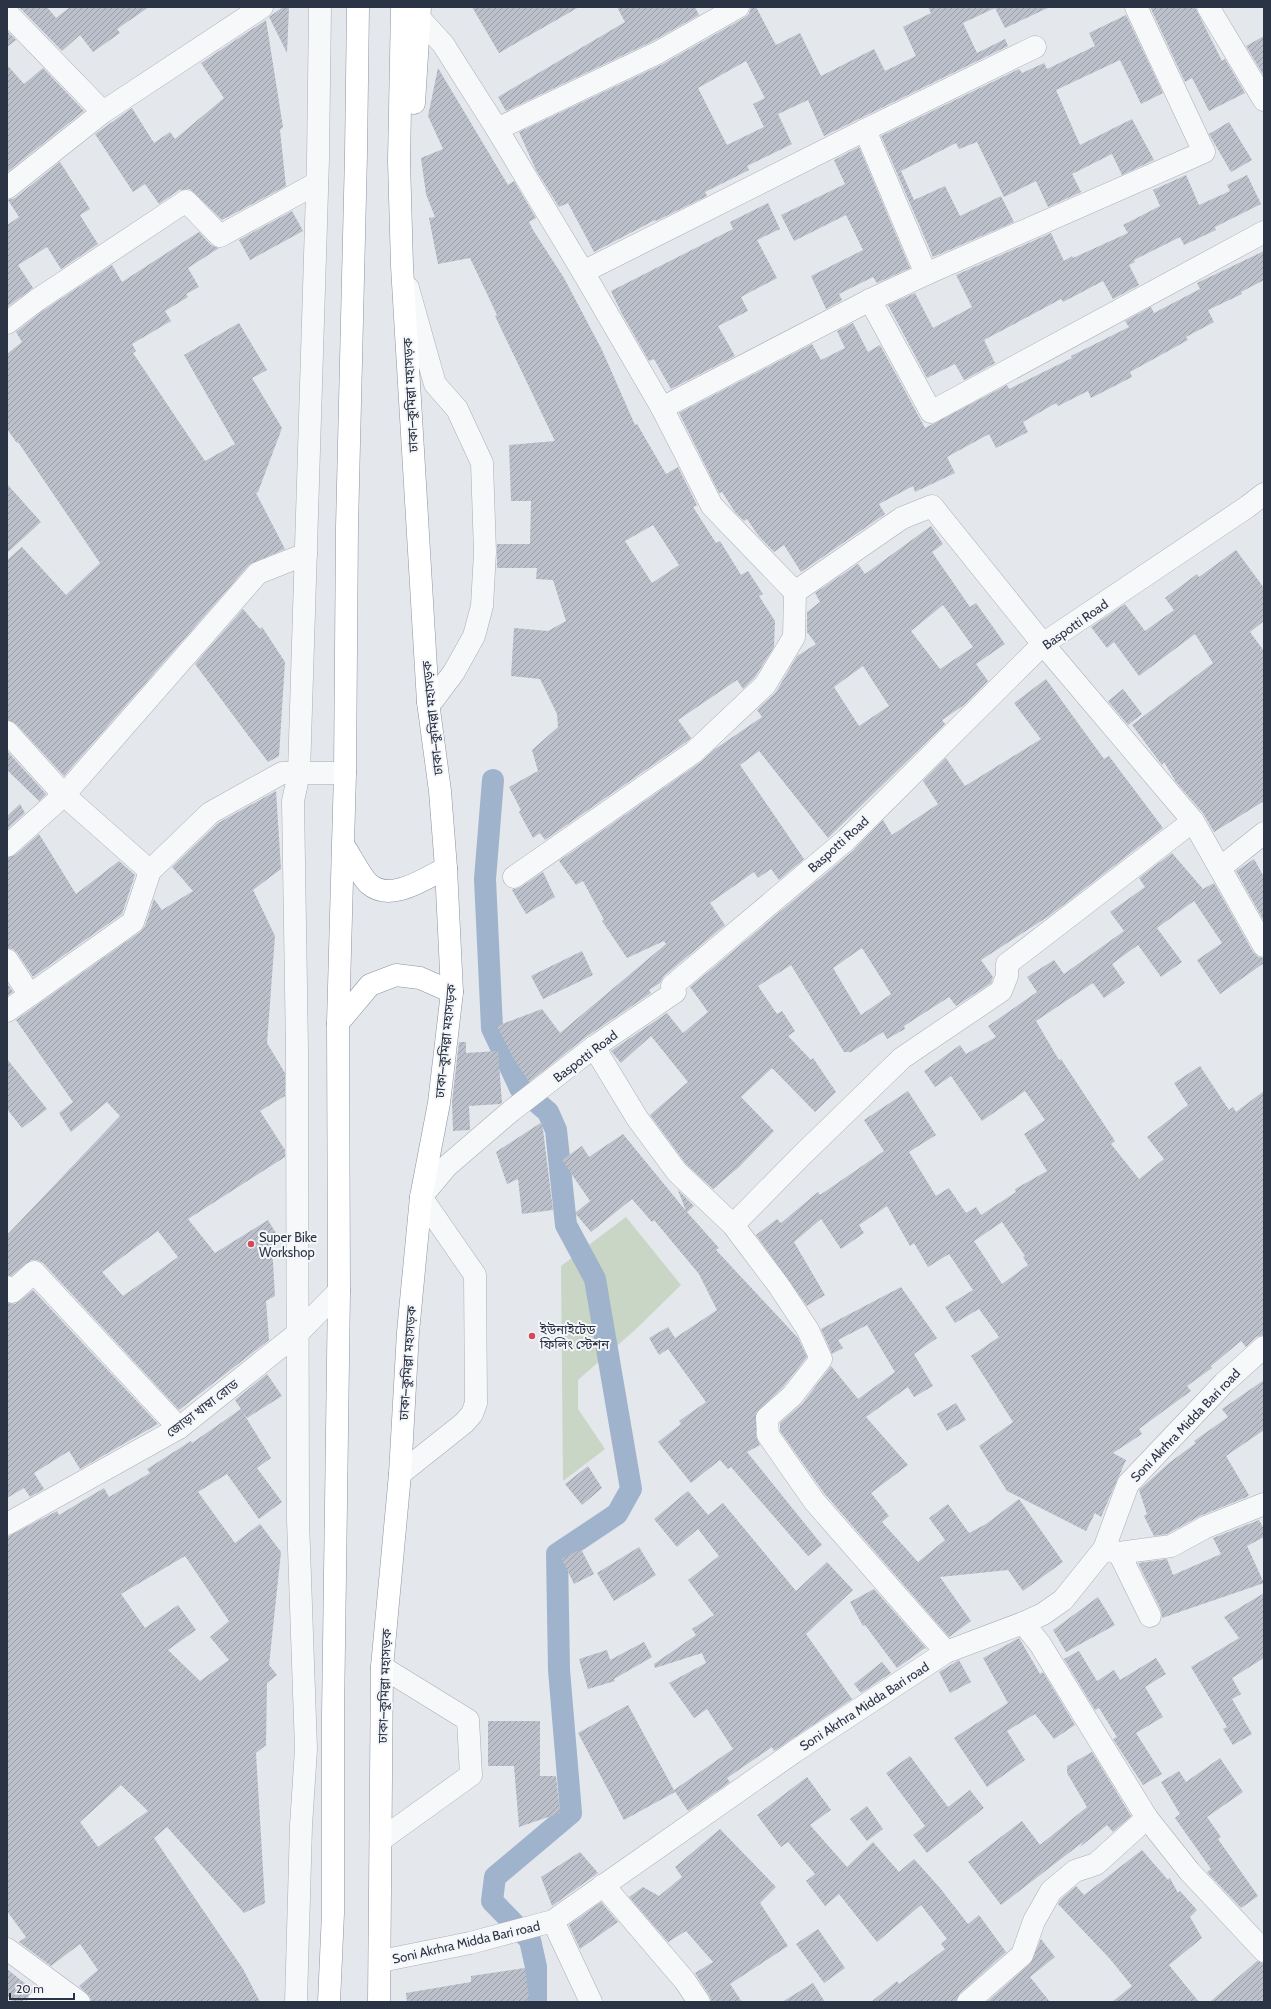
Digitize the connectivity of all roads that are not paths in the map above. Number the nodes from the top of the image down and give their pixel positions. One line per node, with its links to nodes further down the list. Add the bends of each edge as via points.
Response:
1 (262, 7): 12 (street)
2 (320, 7): 15 (street)
3 (358, 7): 31 (highway, via 347,528)
4 (402, 7): 18 (highway, ঢাকা–কুমিল্লা মহাসড়ক, via 399,161)
5 (738, 7): 13 (street, via 657,53)
6 (1136, 7): 20 (street, via 1204,152)
7 (1208, 7): 11 (street)
8 (7, 13): 12 (street)
9 (420, 13): 13 (street, via 443,44); 18 (highway)
10 (1035, 47): 14 (street)
11 (1264, 100)
12 (103, 112): 16 (street)
13 (497, 129): 19 (street)
14 (865, 130): 19 (street); 20 (street)
15 (318, 183): 22 (street, via 220,236 186,201 37,300); 25 (street)
16 (7, 188)
17 (1264, 232): 21 (street, via 931,412)
18 (402, 266): 28 (highway, ঢাকা–কুমিল্লা মহাসড়ক); 28 (street, via 435,384 457,409 482,463 485,552 482,606 474,636 454,672 434,700)
19 (583, 272): 23 (street)
20 (926, 274): 21 (street)
21 (870, 300): 23 (street)
22 (7, 323)
23 (662, 408): 26 (street, via 712,506)
24 (1264, 494): 27 (street, Baspotti Road)
25 (306, 554): 30 (street); 32 (street, via 258,573)
26 (795, 592): 27 (street, via 902,518 932,506); 40 (street, via 794,637 765,685 694,752)
27 (1043, 644): 33 (street); 47 (street, Baspotti Road, via 846,840 672,986 675,992)
28 (428, 702): 37 (highway, ঢাকা–কুমিল্লা মহাসড়ক, via 440,791)
29 (7, 732): 32 (street)
30 (299, 773): 31 (street); 39 (street, via 282,773 210,813); 52 (street, via 293,801)
31 (345, 773): 36 (highway)
32 (64, 795): 35 (street); 39 (street)
33 (1193, 821): 38 (street); 49 (street, via 1007,964 1007,976 1001,992 902,1058)
34 (1264, 833): 38 (street)
35 (7, 846)
36 (344, 846): 37 (highway, via 369,884 383,891 398,890); 46 (highway)
37 (446, 868): 43 (highway, ঢাকা–কুমিল্লা মহাসড়ক)
38 (1220, 868): 41 (street)
39 (150, 871): 44 (street, via 133,922)
40 (514, 877)
41 (1264, 946)
42 (7, 960): 44 (street)
43 (452, 992): 46 (highway, via 420,978 396,975 370,985); 48 (highway, ঢাকা–কুমিল্লা মহাসড়ক, via 438,1103)
44 (30, 995): 45 (street)
45 (7, 1011)
46 (338, 1023): 51 (highway)
47 (594, 1047): 48 (street, Baspotti Road, via 511,1111 447,1166); 49 (street, via 637,1118 677,1172)
48 (421, 1197): 55 (highway, ঢাকা–কুমিল্লা মহাসড়ক, via 408,1332); 55 (street, via 475,1275 476,1404 464,1423)
49 (732, 1225): 61 (street, via 779,1286 808,1330 821,1359 792,1396 768,1418 768,1435 814,1501)
50 (7, 1287): 54 (street, via 12,1292 34,1272)
51 (339, 1291): 52 (street, জোড়া খাম্বা রোড); 74 (highway, via 333,1913)
52 (298, 1333): 54 (street, জোড়া খাম্বা রোড); 73 (street, via 298,1520 306,1749)
53 (1264, 1347): 58 (street, Soni Akrhra Midda Bari road, via 1224,1384 1128,1484)
54 (180, 1428): 57 (street, জোড়া খাম্বা রোড)
55 (400, 1474): 62 (highway, ঢাকা–কুমিল্লা মহাসড়ক)
56 (1264, 1504): 58 (street, via 1206,1527 1171,1546)
57 (7, 1524)
58 (1112, 1551): 59 (street); 60 (street, Soni Akrhra Midda Bari road, via 1063,1600 1043,1614)
59 (1150, 1616)
60 (1023, 1623): 61 (street, Soni Akrhra Midda Bari road); 63 (street, via 1040,1644)
61 (946, 1652): 65 (street, Soni Akrhra Midda Bari road, via 794,1752)
62 (382, 1667): 64 (highway, ঢাকা–কুমিল্লা মহাসড়ক); 64 (street, via 468,1720 471,1775)
63 (1147, 1818): 68 (street, via 1189,1871); 79 (street, via 1096,1864 1075,1871 1051,1891 1034,1921 1022,1955)
64 (382, 1839): 69 (highway, ঢাকা–কুমিল্লা মহাসড়ক)
65 (603, 1885): 66 (street, Soni Akrhra Midda Bari road); 78 (street, via 685,1981)
66 (552, 1922): 69 (street, Soni Akrhra Midda Bari road, via 470,1943); 77 (street)
67 (7, 1949): 70 (street)
68 (1264, 1952)
69 (381, 1961): 75 (highway, ঢাকা–কুমিল্লা মহাসড়ক); 76 (highway)
70 (59, 1988): 71 (street); 72 (street)
71 (38, 2002)
72 (79, 2002)
73 (296, 2002)
74 (329, 2002)
75 (379, 2002)
76 (385, 2002)
77 (591, 2002)
78 (699, 2002)
79 (968, 2002)

